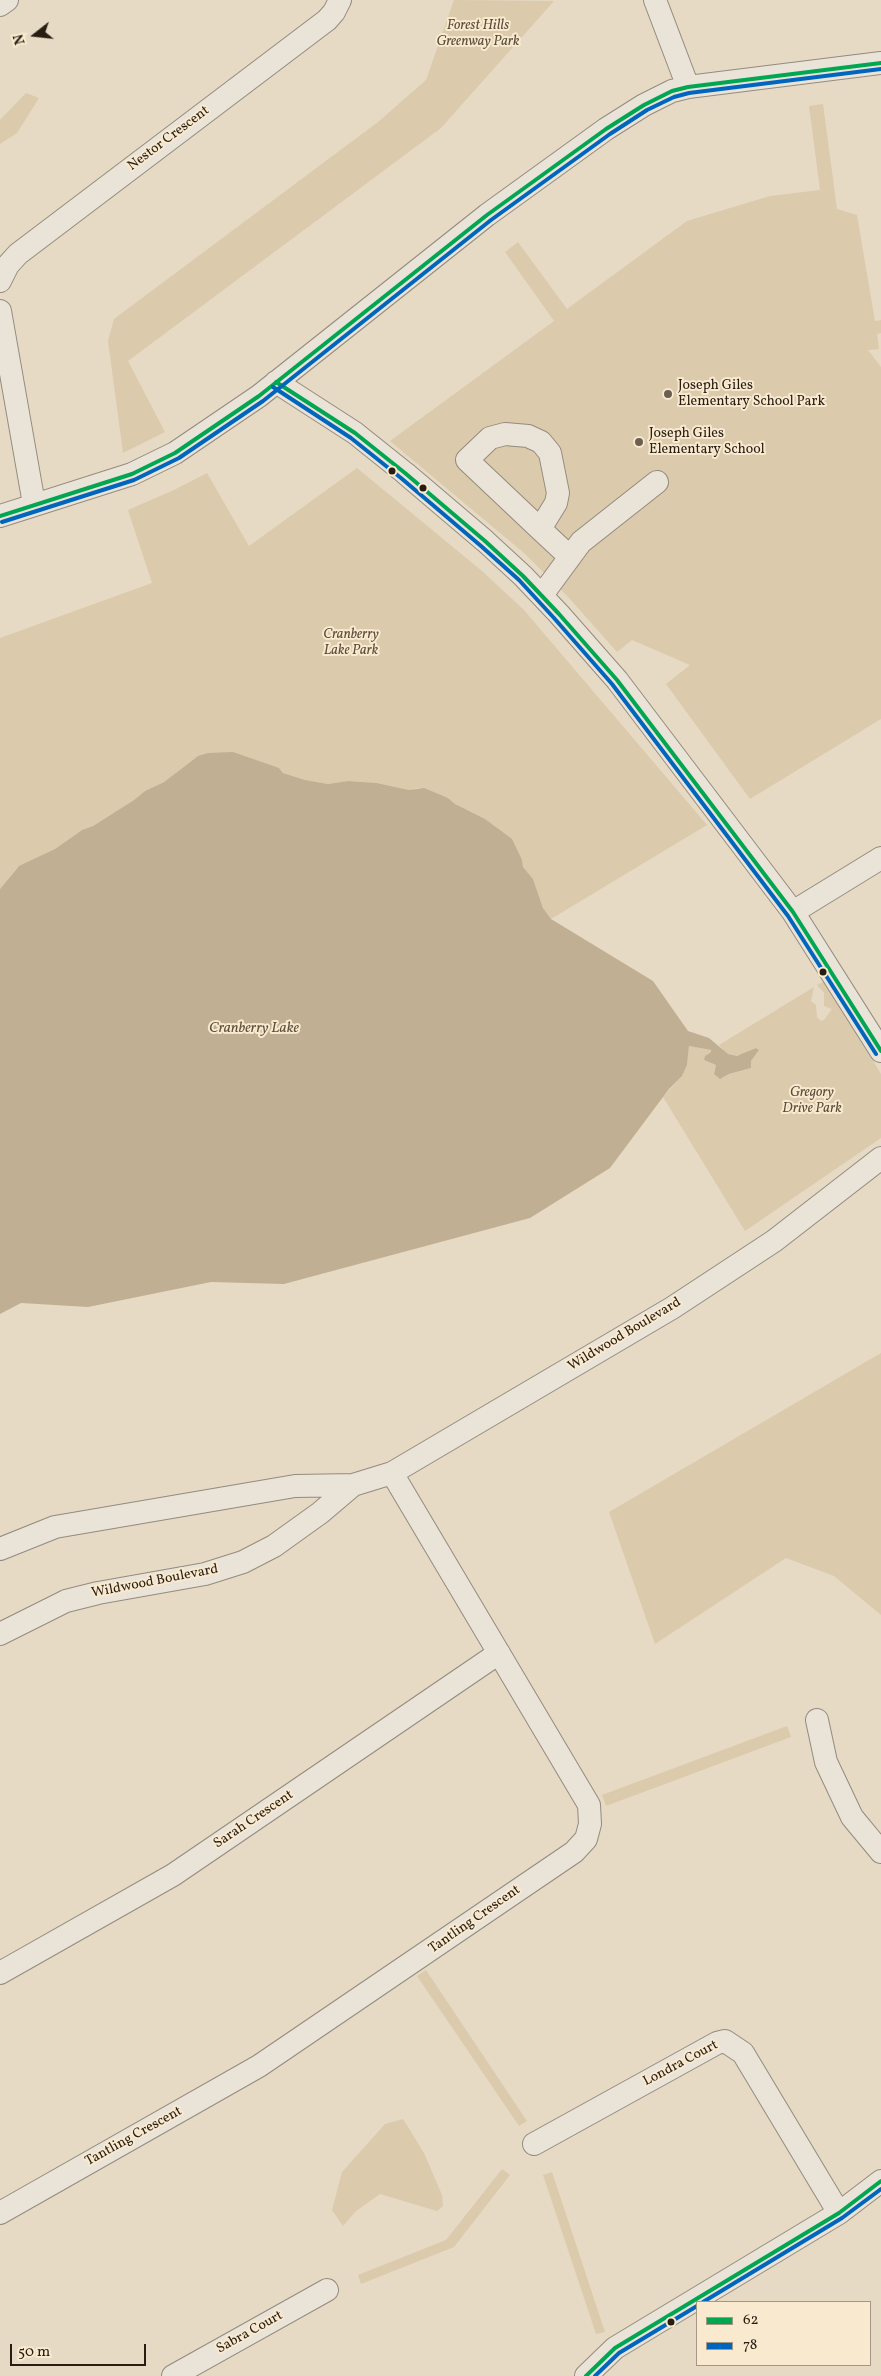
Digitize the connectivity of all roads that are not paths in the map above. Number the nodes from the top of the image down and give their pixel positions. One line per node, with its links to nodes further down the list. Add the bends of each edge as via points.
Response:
1 (7, 0): 4 (street)
2 (340, 0): 7 (street, Nestor Crescent, via 327,20 18,254)
3 (654, 0): 6 (street)
4 (0, 5)
5 (881, 63): 6 (street)
6 (688, 87): 9 (street, via 651,101 606,129 487,215)
7 (0, 281)
8 (0, 311): 11 (street)
9 (276, 382): 11 (street, via 175,453 154,464 126,476); 15 (street, via 369,444 486,541)
10 (657, 482): 14 (street, via 581,542)
11 (34, 504): 12 (street)
12 (0, 516)
13 (540, 529): 14 (street)
14 (570, 557): 15 (street)
15 (542, 595): 17 (street, via 678,758)
16 (881, 858): 17 (street)
17 (792, 912): 18 (street)
18 (881, 1051)
19 (881, 1158): 20 (street, Wildwood Boulevard, via 774,1241 672,1308)
20 (392, 1473): 21 (street, Wildwood Boulevard); 24 (street, Tantling Crescent)
21 (353, 1485): 22 (street, Wildwood Boulevard, via 295,1486 55,1528); 23 (street, Wildwood Boulevard, via 274,1546 243,1562 205,1574 66,1601)
22 (0, 1549)
23 (0, 1634)
24 (499, 1653): 27 (street, Sarah Crescent, via 173,1875); 30 (street, Tantling Crescent, via 589,1805 590,1824 586,1839 566,1858 259,2066)
25 (817, 1720): 26 (street, via 826,1762 852,1817)
26 (881, 1852)
27 (0, 1973)
28 (534, 2144): 31 (street, Londra Court, via 725,2041 743,2053)
29 (881, 2181): 31 (street)
30 (0, 2213)
31 (839, 2213): 33 (street, via 615,2348)
32 (326, 2290): 34 (street, Sabra Court)
33 (609, 2368): 35 (street)
34 (172, 2376)
35 (586, 2376)

